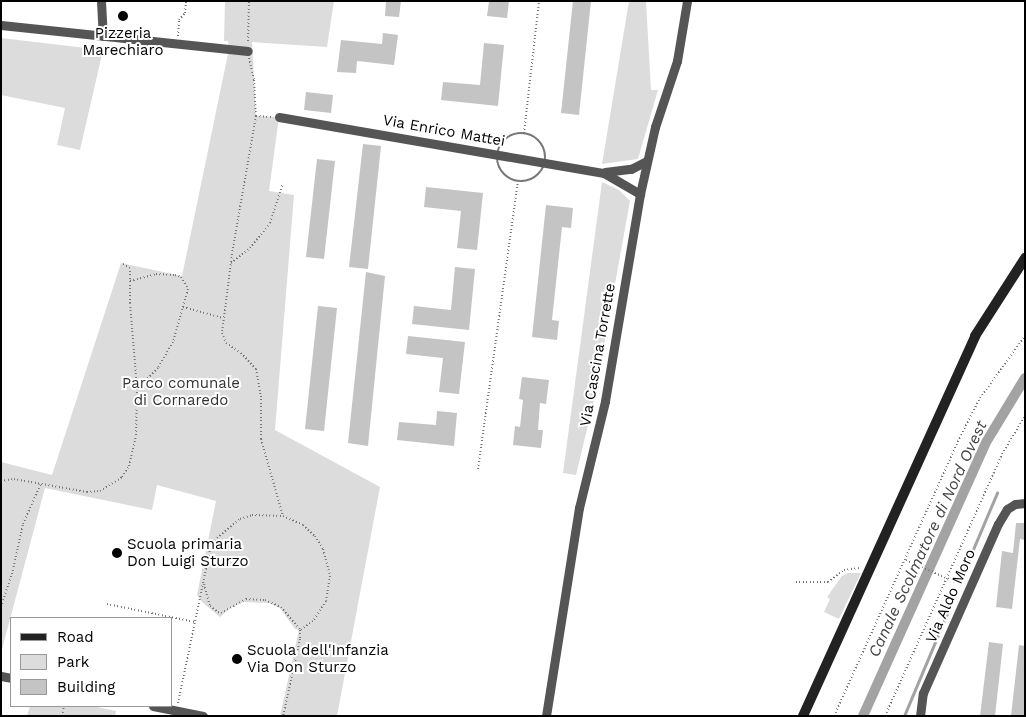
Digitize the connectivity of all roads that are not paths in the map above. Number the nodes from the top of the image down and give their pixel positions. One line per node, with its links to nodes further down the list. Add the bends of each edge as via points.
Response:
1 (101, 1): 4 (street)
2 (687, 1): 7 (street, Via Cascina Torrette, via 676,61)
3 (1, 25): 4 (street)
4 (102, 36): 5 (street)
5 (248, 51)
6 (279, 117): 8 (street, Via Enrico Mattei)
7 (647, 161): 8 (street, Via Enrico Mattei, via 632,169); 9 (street, Via Cascina Torrette)
8 (604, 172): 9 (street, Via Enrico Mattei)
9 (640, 194): 14 (street, Via Cascina Torrette, via 604,402 579,508)
10 (1025, 258): 15 (main road, via 975,336)
11 (1025, 503): 16 (street, Via Aldo Moro, via 1014,504 1007,509 923,693)
12 (159, 707): 13 (street)
13 (203, 716)
14 (546, 716)
15 (803, 716)
16 (920, 716)

